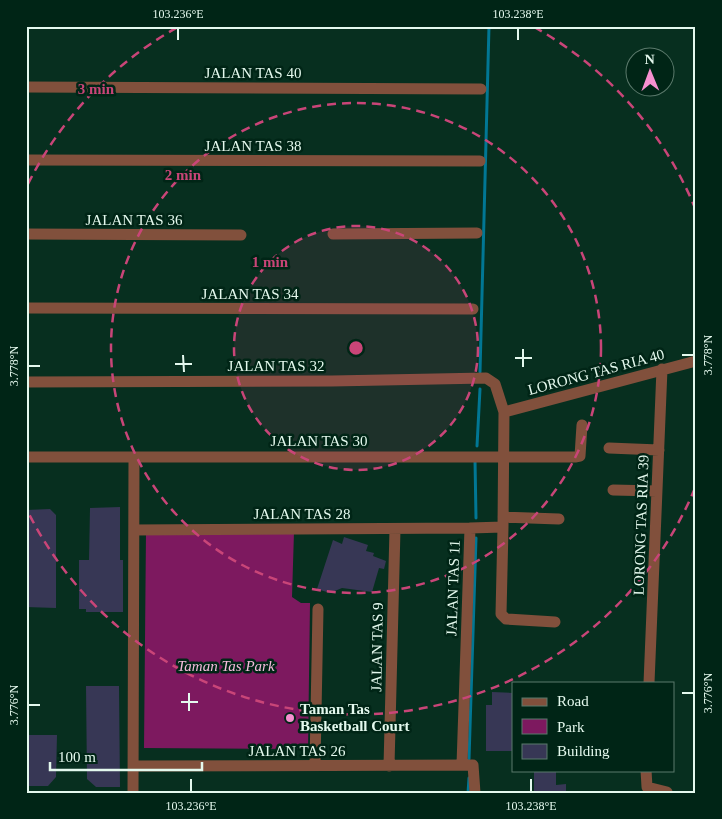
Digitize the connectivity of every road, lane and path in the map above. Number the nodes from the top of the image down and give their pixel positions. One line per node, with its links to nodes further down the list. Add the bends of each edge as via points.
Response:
1 (26, 87): 2 (street, JALAN TAS 40)
2 (480, 89)
3 (26, 160): 4 (street, JALAN TAS 38)
4 (480, 161)
5 (477, 233): 7 (street)
6 (26, 234): 8 (street, JALAN TAS 36)
7 (334, 234)
8 (241, 235)
9 (26, 308): 10 (street, JALAN TAS 34)
10 (473, 309)
11 (696, 362): 12 (street, LORONG TAS RIA 40)
12 (662, 369): 14 (street, LORONG TAS RIA 40); 17 (street, LORONG TAS RIA 39)
13 (26, 382): 14 (street, JALAN TAS 32, via 486,378 495,384)
14 (504, 412): 18 (street)
15 (582, 425): 18 (street, JALAN TAS 30, via 580,456)
16 (609, 448): 17 (street)
17 (659, 450): 22 (street, LORONG TAS RIA 39)
18 (504, 456): 20 (street, JALAN TAS 30); 24 (street)
19 (26, 457): 20 (street, JALAN TAS 30)
20 (134, 457): 27 (street)
21 (613, 490): 22 (street)
22 (657, 491): 30 (street, LORONG TAS RIA 39)
23 (559, 519): 24 (street, JALAN TAS 11)
24 (503, 522): 25 (street, JALAN TAS 11); 29 (street, via 500,614 506,619)
25 (470, 528): 26 (street, JALAN TAS 28); 32 (street, JALAN TAS 11)
26 (395, 529): 27 (street, JALAN TAS 28); 34 (street, JALAN TAS 9)
27 (134, 530): 33 (street)
28 (318, 609): 31 (street)
29 (555, 622)
30 (649, 682)
31 (315, 765): 33 (street, JALAN TAS 26); 34 (street, JALAN TAS 26)
32 (462, 765): 34 (street, JALAN TAS 26); 38 (street, via 474,766)
33 (133, 766): 37 (street)
34 (390, 766)
35 (646, 772): 36 (street, via 647,788)
36 (666, 792)
37 (133, 793)
38 (475, 793)

